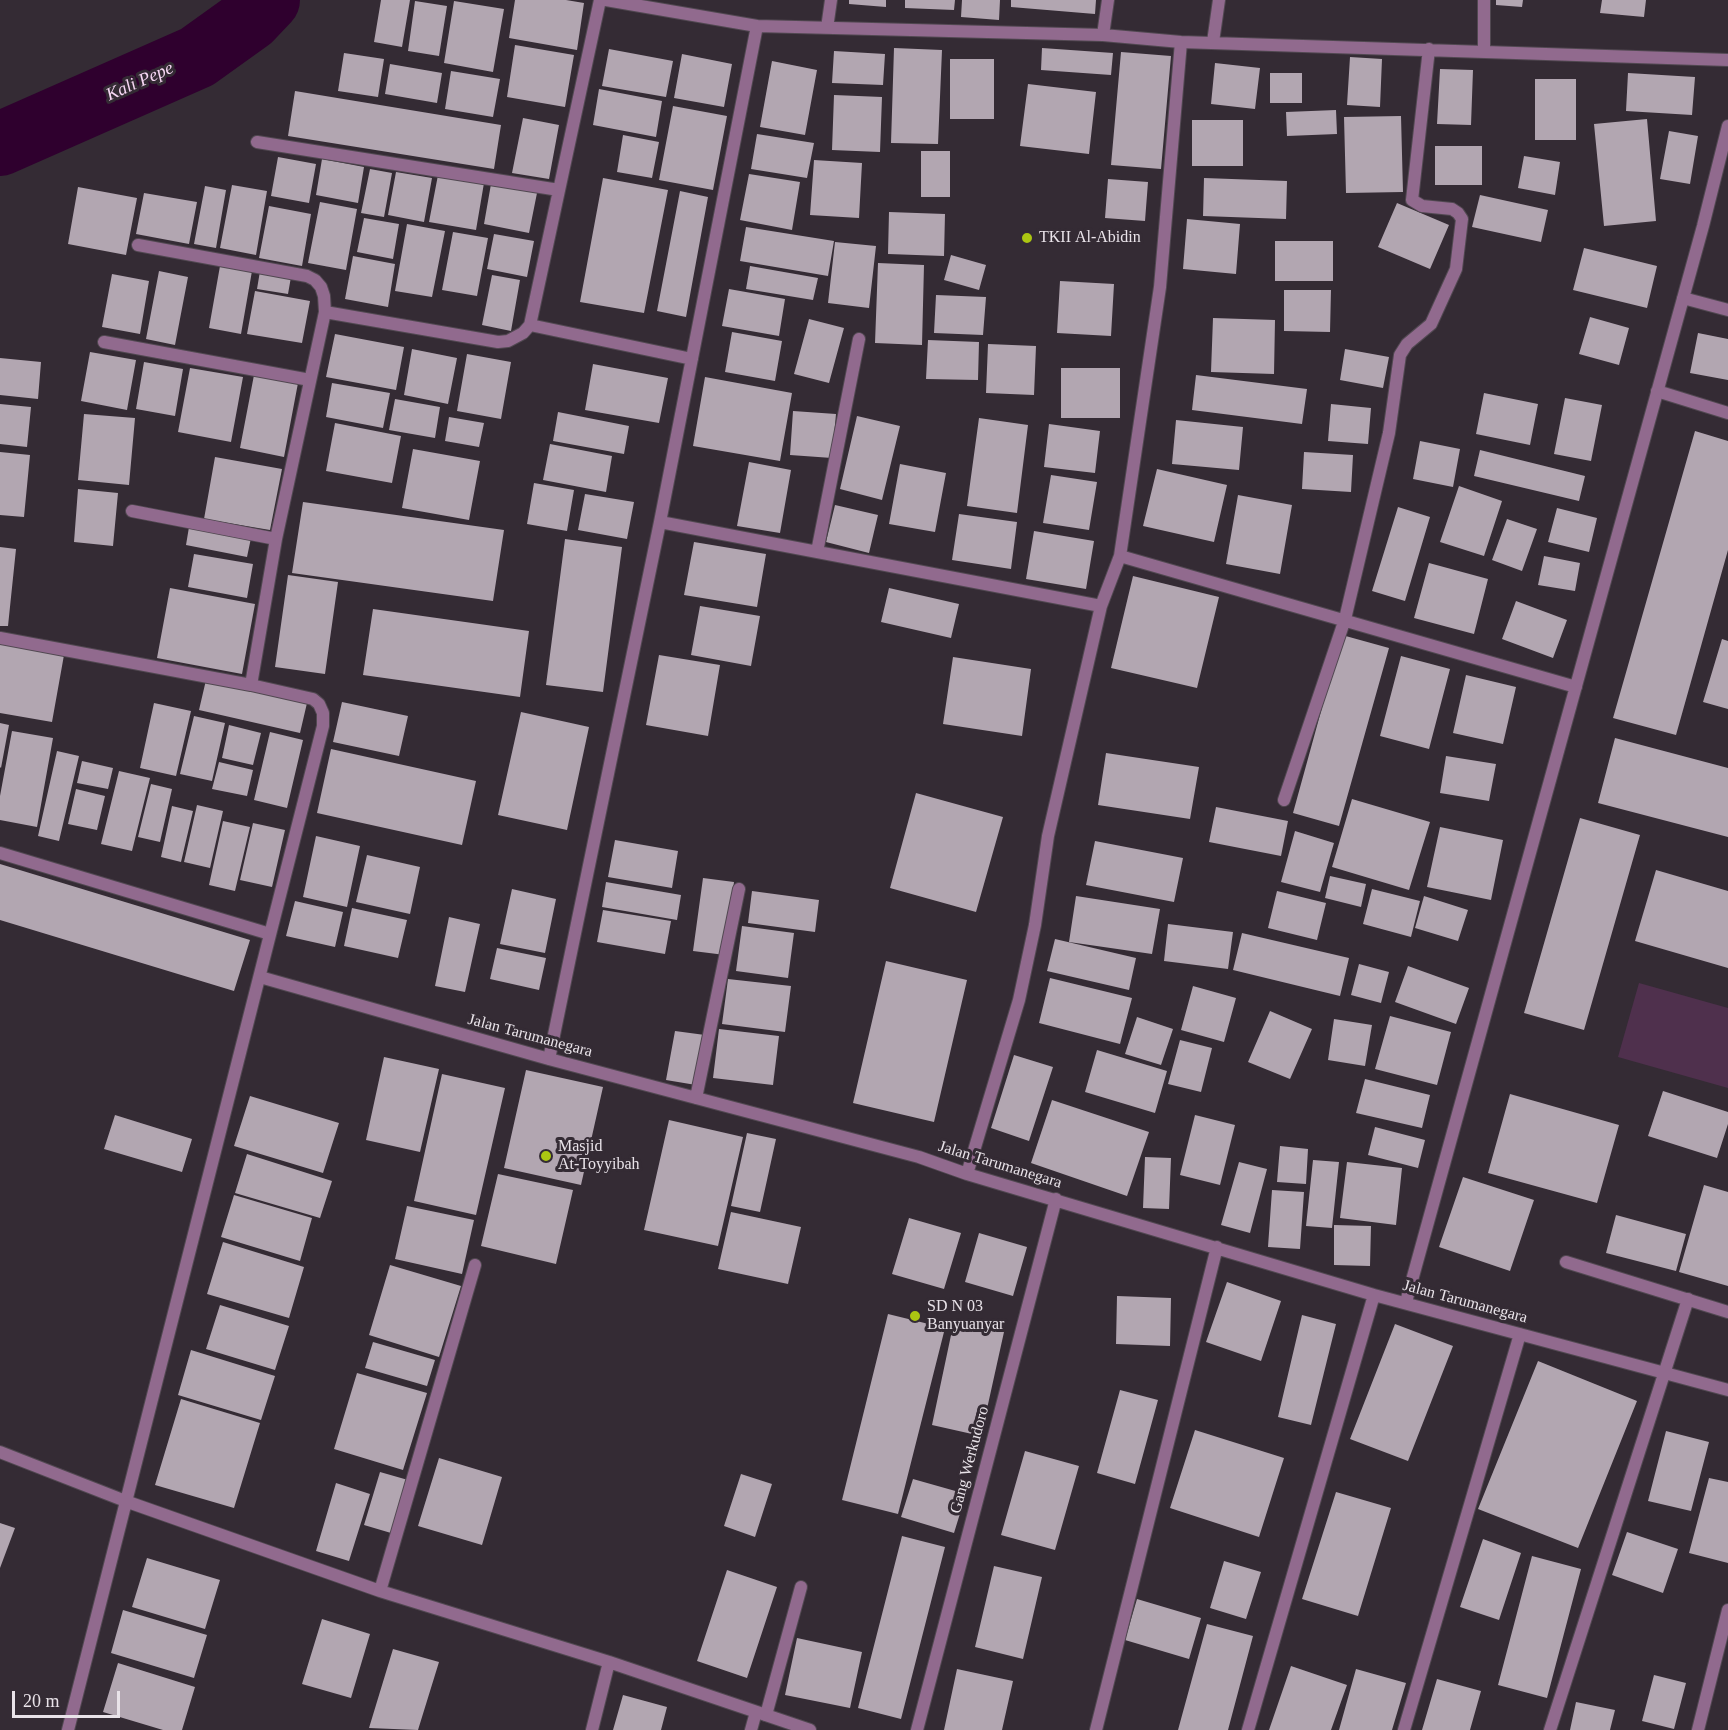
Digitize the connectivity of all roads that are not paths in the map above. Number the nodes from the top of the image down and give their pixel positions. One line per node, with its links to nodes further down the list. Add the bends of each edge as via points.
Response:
1 (600, 0): 17 (street)
2 (606, 0): 7 (street)
3 (831, 0): 8 (street)
4 (1108, 0): 9 (street)
5 (1219, 0): 11 (street)
6 (1484, 0): 13 (street)
7 (758, 26): 8 (street); 25 (street)
8 (827, 28): 9 (street)
9 (1103, 35): 10 (street)
10 (1181, 42): 11 (street); 33 (street, via 1160,287)
11 (1213, 42): 12 (street)
12 (1429, 49): 13 (street); 35 (street, via 1412,200 1422,206 1452,209 1462,219 1456,269 1431,324 1400,355 1389,433)
13 (1484, 51): 14 (street)
14 (1728, 60)
15 (1728, 126): 19 (street)
16 (257, 142): 17 (street)
17 (559, 190): 22 (street)
18 (138, 245): 21 (street, via 307,276 321,287)
19 (1683, 298): 20 (street); 27 (street)
20 (1728, 309)
21 (324, 312): 22 (street, via 498,342 515,338); 26 (street)
22 (530, 325): 25 (street)
23 (859, 339): 32 (street)
24 (104, 342): 26 (street)
25 (692, 359): 30 (street)
26 (310, 380): 31 (street)
27 (1657, 391): 28 (street); 38 (street)
28 (1728, 413)
29 (132, 512): 31 (street)
30 (660, 522): 32 (street); 44 (street)
31 (276, 539): 37 (street)
32 (817, 552): 34 (street)
33 (1120, 556): 34 (street); 35 (street)
34 (1101, 606): 46 (street, via 1048,836 1035,925 1018,1000)
35 (1345, 619): 38 (street); 39 (street)
36 (0, 638): 37 (street)
37 (251, 686): 42 (street, via 313,699 323,713 323,726)
38 (1576, 687): 53 (street)
39 (1284, 800)
40 (0, 853): 42 (street)
41 (739, 889): 45 (street)
42 (270, 934): 43 (street)
43 (260, 978): 44 (street, Jalan Tarumanegara); 59 (street)
44 (549, 1059): 45 (street, Jalan Tarumanegara)
45 (696, 1098): 46 (street, Jalan Tarumanegara, via 919,1157)
46 (967, 1174): 47 (street, Jalan Tarumanegara)
47 (1056, 1199): 48 (street, Jalan Tarumanegara); 69 (street, Gang Werkudoro)
48 (1217, 1247): 51 (street, Jalan Tarumanegara); 70 (street)
49 (1566, 1262): 52 (street)
50 (475, 1265): 61 (street)
51 (1374, 1294): 53 (street, Jalan Tarumanegara); 71 (street)
52 (1688, 1299): 54 (street); 56 (street)
53 (1406, 1302): 55 (street, Jalan Tarumanegara)
54 (1728, 1312)
55 (1520, 1334): 56 (street, Jalan Tarumanegara); 72 (street)
56 (1664, 1373): 57 (street, Jalan Tarumanegara); 73 (street)
57 (1728, 1390)
58 (0, 1452): 59 (street)
59 (128, 1502): 61 (street); 65 (street)
60 (801, 1587): 64 (street)
61 (380, 1591): 63 (street)
62 (1728, 1611): 74 (street)
63 (609, 1662): 64 (street); 66 (street)
64 (761, 1714): 67 (street); 68 (street)
65 (68, 1730)
66 (592, 1730)
67 (751, 1730)
68 (810, 1730)
69 (917, 1730)
70 (1096, 1730)
71 (1248, 1730)
72 (1404, 1730)
73 (1550, 1730)
74 (1698, 1730)

